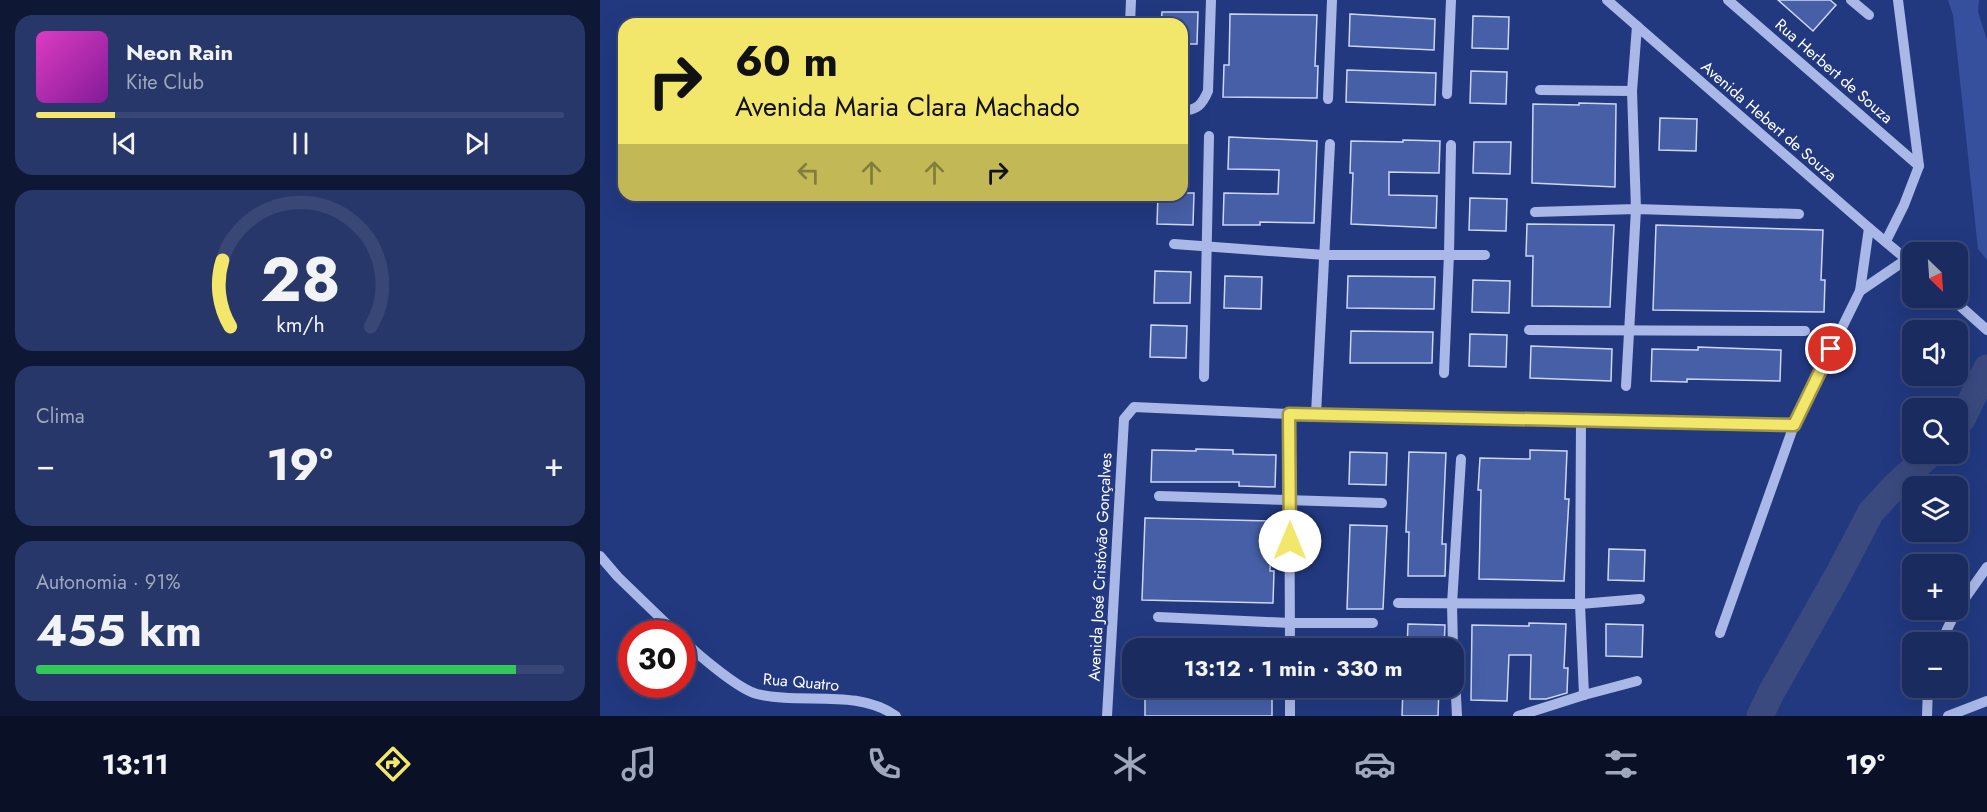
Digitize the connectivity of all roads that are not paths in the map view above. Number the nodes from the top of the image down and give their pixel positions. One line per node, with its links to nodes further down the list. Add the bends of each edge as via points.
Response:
1 (1131, 0): 10 (street)
2 (1211, 0): 16 (street, via 1208,91 1202,104)
3 (1332, 0): 15 (street)
4 (1451, 0): 14 (street)
5 (1607, 0): 11 (street, Avenida Hebert de Souza)
6 (1728, 0): 20 (street, Rua Herbert de Souza)
7 (1851, 0): 9 (street)
8 (1898, 0): 20 (street)
9 (1869, 15)
10 (1130, 18)
11 (1637, 26): 13 (street); 24 (street, Avenida Hebert de Souza)
12 (1540, 90): 13 (street)
13 (1632, 91): 21 (street)
14 (1447, 94)
15 (1328, 99)
16 (1188, 110)
17 (1209, 136): 27 (street)
18 (1330, 144): 30 (street)
19 (1451, 145): 28 (street)
20 (1919, 165): 25 (street)
21 (1636, 209): 22 (street); 23 (street); 35 (street)
22 (1534, 212)
23 (1799, 214)
24 (1869, 228): 25 (street, Avenida Hebert de Souza); 33 (street)
25 (1886, 241): 29 (street, Avenida Hebert de Souza)
26 (1174, 244): 27 (street)
27 (1205, 246): 30 (street); 40 (street)
28 (1449, 254): 30 (street); 31 (street); 39 (street)
29 (1902, 254)
30 (1325, 255): 43 (street)
31 (1485, 255)
32 (1902, 266): 33 (street)
33 (1860, 291): 45 (street)
34 (1963, 308): 37 (street)
35 (1630, 329): 36 (street); 38 (street); 41 (street)
36 (1529, 330)
37 (1987, 330)
38 (1805, 331)
39 (1444, 374)
40 (1204, 377)
41 (1626, 386)
42 (1289, 414): 43 (street); 48 (street); 72 (street, Avenida José Cristóvão Gonçalves, via 1134,407 1124,419)
43 (1316, 414): 44 (street)
44 (1581, 420): 45 (street); 56 (street)
45 (1794, 425): 61 (street)
46 (1461, 459): 55 (street)
47 (1159, 496): 48 (street)
48 (1290, 501): 49 (street); 59 (street)
49 (1382, 503)
50 (600, 556): 58 (street)
51 (1987, 567): 52 (street)
52 (1968, 594)
53 (1640, 599): 56 (street)
54 (1398, 603): 55 (street)
55 (1452, 604): 56 (street); 63 (street)
56 (1580, 604): 66 (street)
57 (1158, 617): 59 (street)
58 (663, 620)
59 (1290, 623): 60 (street); 62 (street)
60 (1373, 623)
61 (1720, 633)
62 (1290, 638)
63 (1453, 638)
64 (696, 650): 71 (street, Rua Quatro, via 755,693 859,701)
65 (1637, 681): 66 (street)
66 (1584, 695): 75 (street)
67 (1290, 698): 73 (street)
68 (1456, 698): 74 (street)
69 (1928, 698): 76 (street)
70 (1987, 701): 77 (street)
71 (896, 716)
72 (1107, 716)
73 (1290, 716)
74 (1457, 716)
75 (1518, 716)
76 (1927, 716)
77 (1948, 716)

